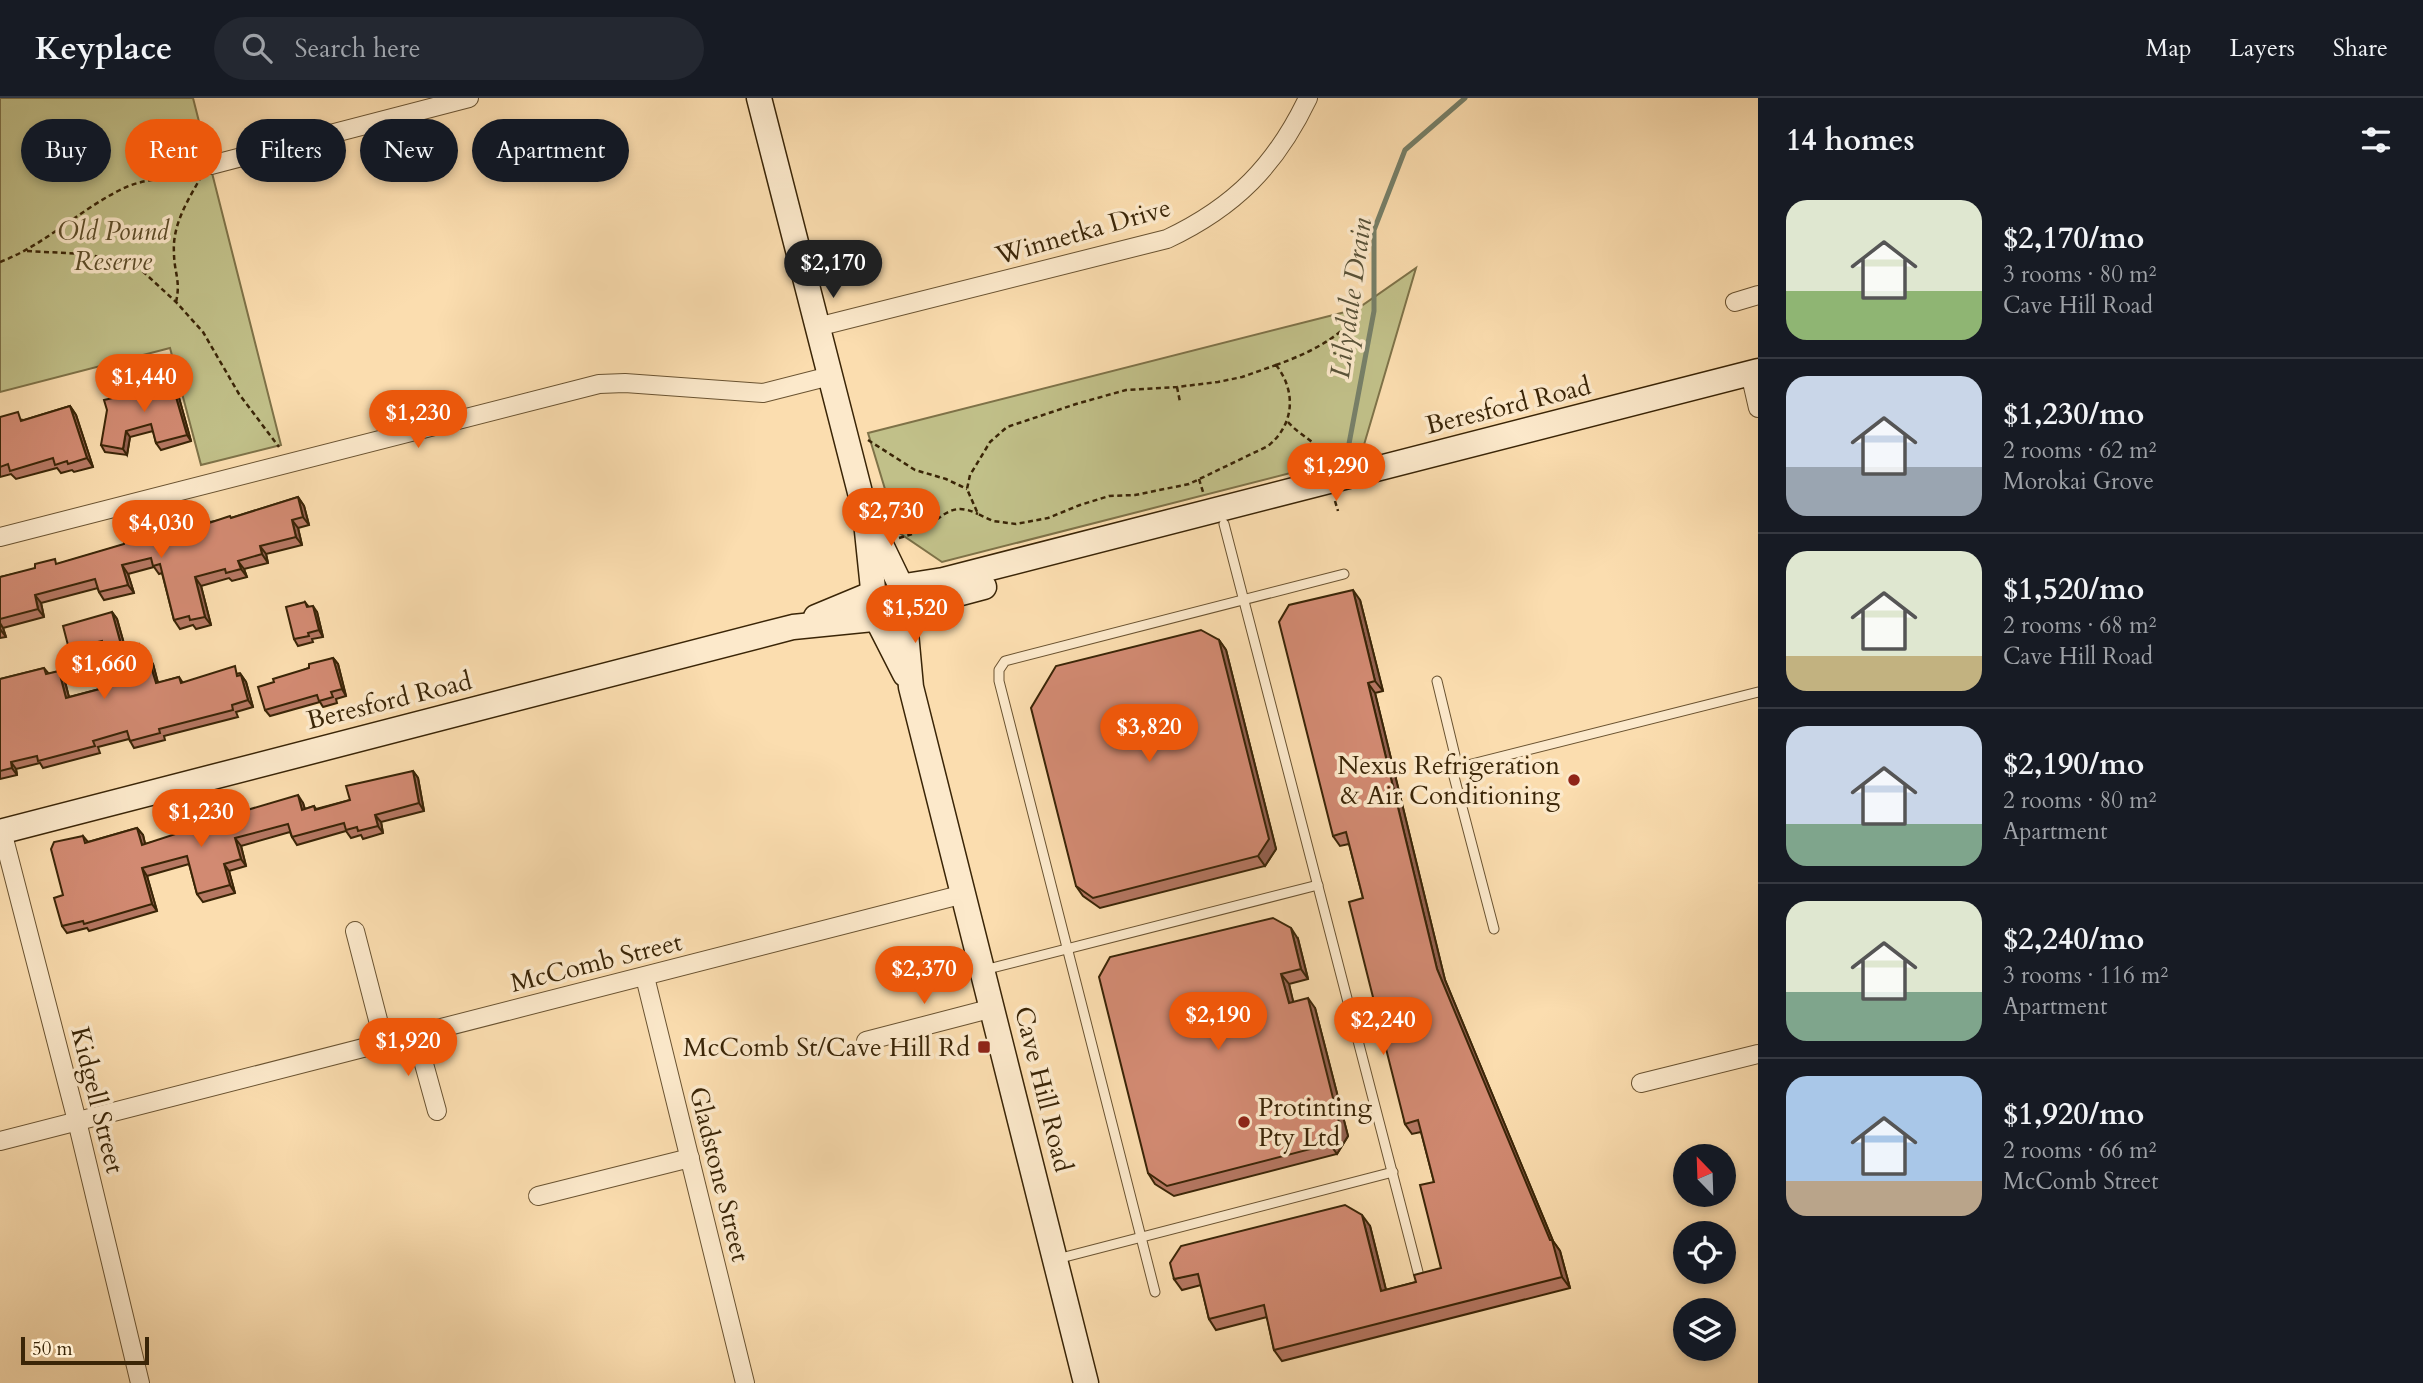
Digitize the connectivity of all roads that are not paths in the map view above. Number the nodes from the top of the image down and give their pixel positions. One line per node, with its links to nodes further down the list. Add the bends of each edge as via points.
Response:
1 (469, 98): 4 (street)
2 (759, 98): 7 (main road, Cave Hill Road)
3 (1308, 98): 7 (street, Winnetka Drive, via 1278,153 1251,182 1221,209 1167,239)
4 (222, 161)
5 (1758, 295): 6 (street)
6 (1735, 302)
7 (817, 327): 8 (main road, Cave Hill Road)
8 (830, 376): 10 (main road, Cave Hill Road); 12 (street, via 763,393 600,384)
9 (1755, 386): 11 (main road, Beresford Road); 14 (main road, Beresford Road, via 943,580)
10 (865, 512): 14 (main road, Cave Hill Road); 16 (main road, Cave Hill Road)
11 (1224, 524): 15 (lane); 17 (main road, Beresford Road, via 954,595)
12 (0, 537)
13 (1344, 574): 15 (lane)
14 (902, 584): 16 (main road, via 885,581); 17 (main road, via 913,597)
15 (1245, 601): 23 (lane); 27 (lane, via 1005,661 999,670)
16 (873, 606): 17 (main road, via 892,627); 19 (main road, Cave Hill Road); 22 (main road, Beresford Road)
17 (909, 616): 19 (main road, Cave Hill Road)
18 (1437, 681): 21 (lane)
19 (911, 687): 24 (main road, Cave Hill Road)
20 (1758, 692): 21 (lane)
21 (1458, 768): 25 (lane, via 1452,769)
22 (1, 831): 37 (street, Kidgell Street)
23 (1318, 885): 27 (lane); 40 (lane)
24 (964, 894): 28 (main road, Cave Hill Road); 29 (street, McComb Street)
25 (1494, 929)
26 (355, 931): 33 (street)
27 (1067, 949): 28 (lane); 42 (lane)
28 (983, 970): 30 (main road, Cave Hill Road)
29 (645, 977): 31 (street, McComb Street); 39 (street, Gladstone Street)
30 (993, 1008): 32 (street); 43 (main road, Cave Hill Road)
31 (416, 1035): 33 (street, McComb Street); 36 (street)
32 (866, 1041)
33 (384, 1043): 37 (street, McComb Street)
34 (1758, 1055): 35 (street)
35 (1641, 1083)
36 (437, 1111)
37 (77, 1121): 38 (street, McComb Street); 46 (street, Kidgell Street)
38 (0, 1141)
39 (690, 1158): 41 (street); 47 (street, Gladstone Street)
40 (1393, 1172): 42 (lane); 44 (lane)
41 (538, 1196)
42 (1140, 1236): 43 (lane); 45 (lane)
43 (1056, 1259): 48 (main road, Cave Hill Road)
44 (1418, 1272)
45 (1155, 1292)
46 (140, 1383)
47 (745, 1383)
48 (1086, 1383)

